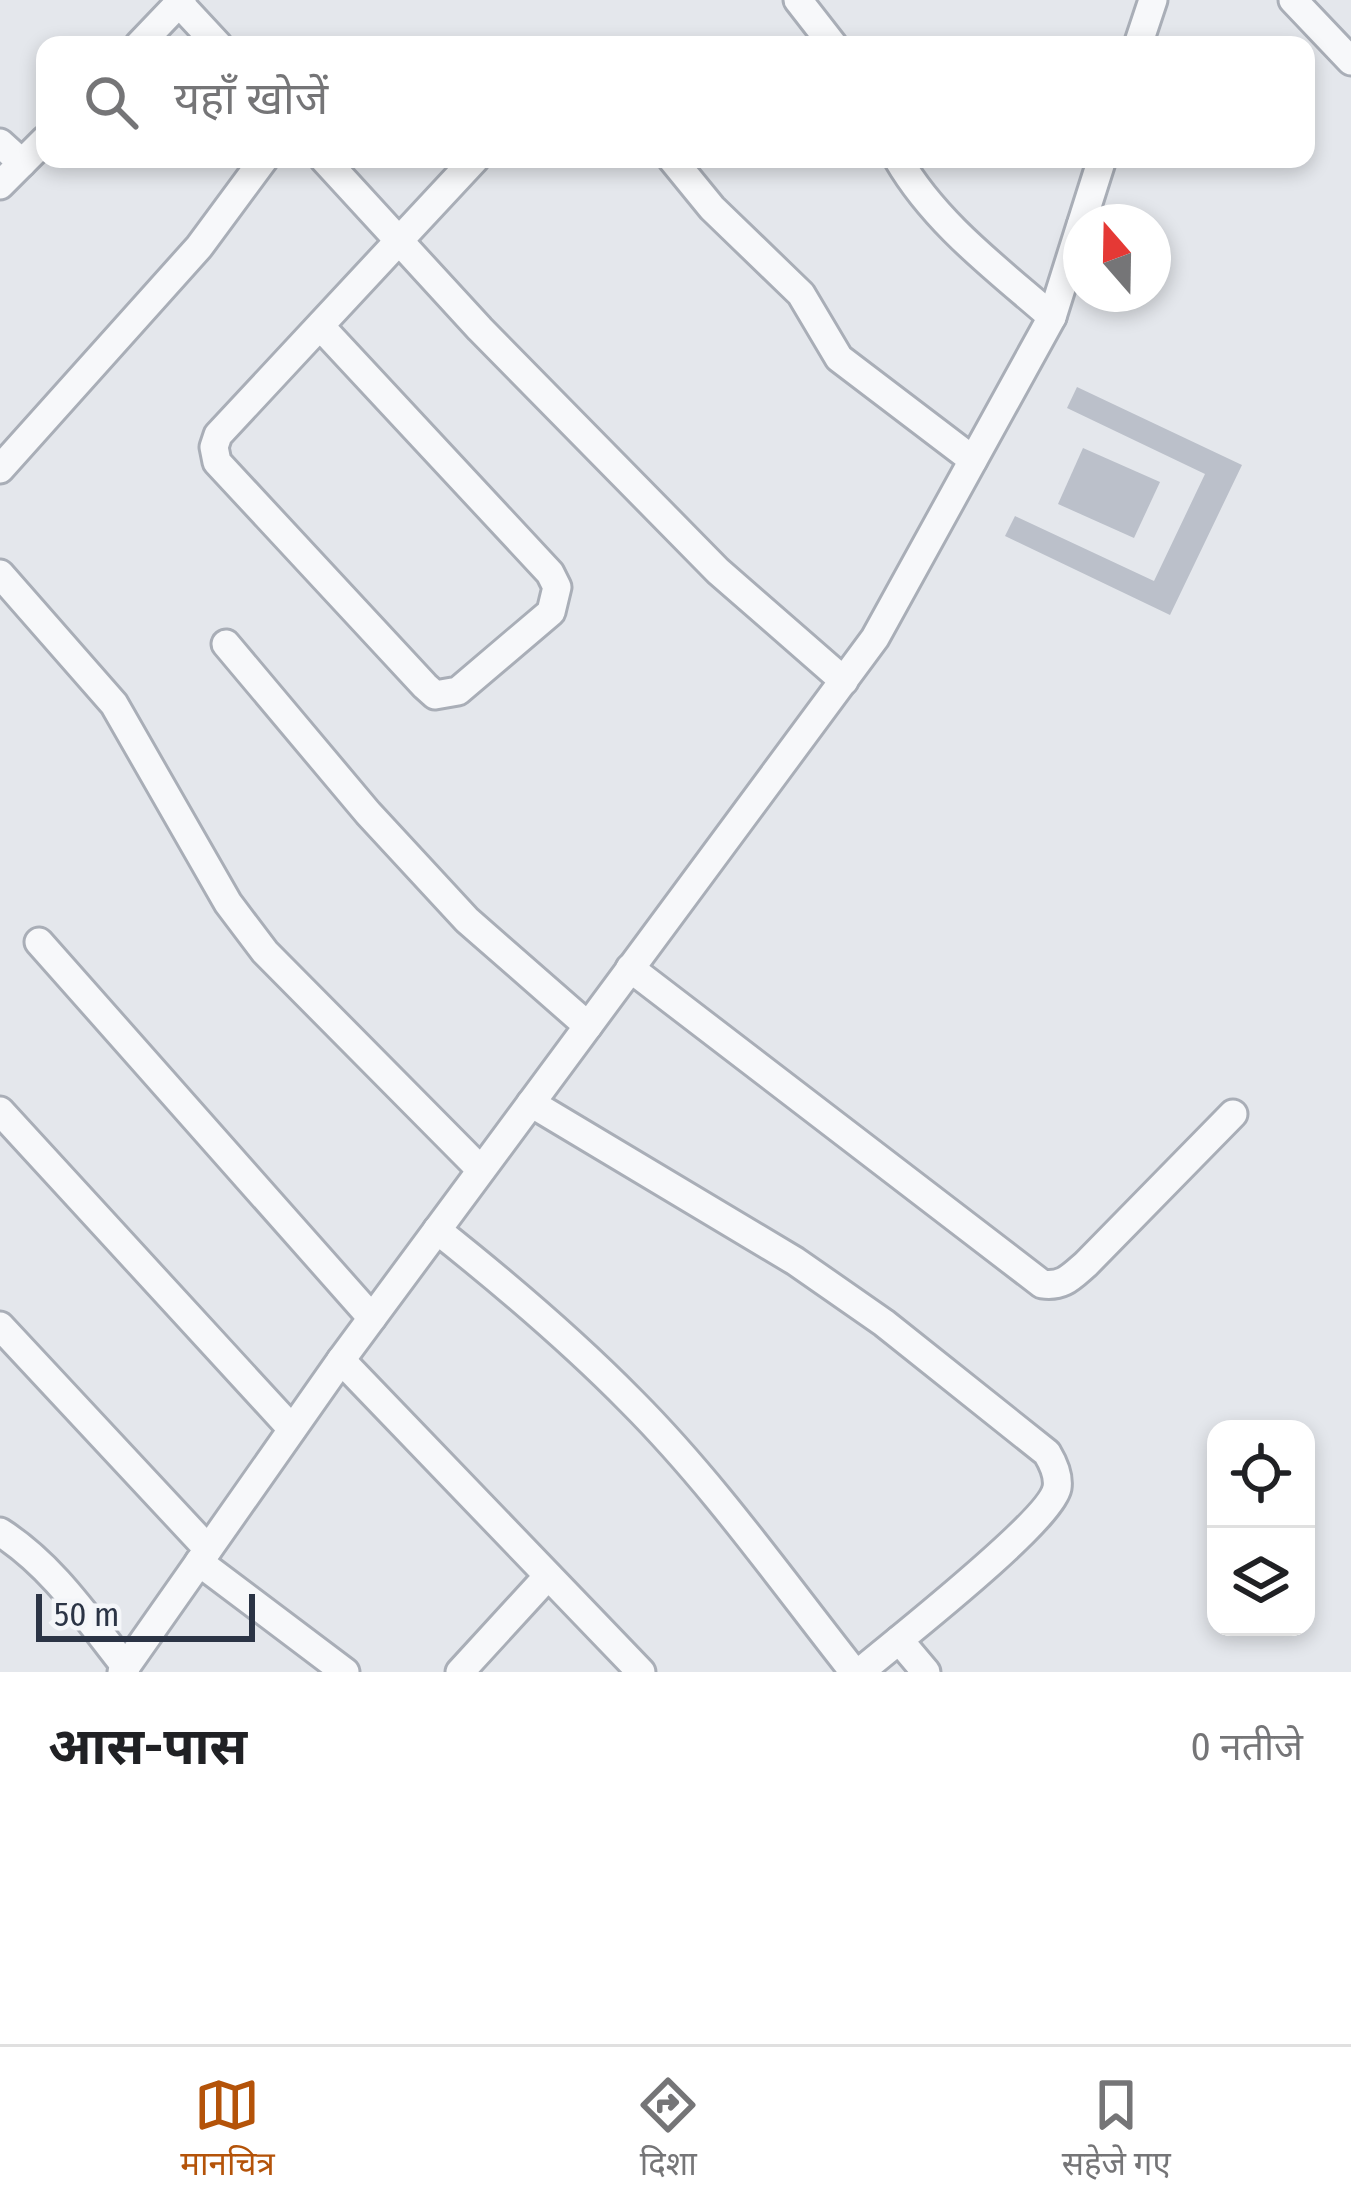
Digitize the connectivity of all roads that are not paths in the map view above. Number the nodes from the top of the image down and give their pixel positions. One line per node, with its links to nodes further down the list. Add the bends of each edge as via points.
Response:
1 (798, 0): 7 (street)
2 (1153, 0): 8 (street)
3 (1294, 0): 9 (street)
4 (180, 1): 5 (street); 6 (street)
5 (147, 36)
6 (210, 36)
7 (826, 36)
8 (1141, 36)
9 (1351, 61)
10 (0, 143): 12 (street)
11 (36, 149): 12 (street)
12 (22, 163): 19 (street)
13 (258, 168): 26 (street, via 199,247)
14 (332, 168): 21 (street)
15 (467, 168): 21 (street)
16 (679, 168): 25 (street, via 801,294 839,358)
17 (903, 168): 23 (street, via 959,235)
18 (1099, 168): 20 (street)
19 (0, 185)
20 (1088, 204)
21 (400, 242): 24 (street); 29 (street, via 718,571)
22 (1063, 282): 23 (street)
23 (1052, 316): 25 (street)
24 (321, 327): 24 (street, via 218,436 217,462 425,686 435,695 458,691 551,612 557,587)
25 (973, 460): 29 (street)
26 (0, 469)
27 (0, 574): 36 (street, via 114,704 228,903 265,952)
28 (226, 644): 32 (street, via 466,920)
29 (844, 681): 31 (street)
30 (39, 943): 38 (street)
31 (630, 968): 32 (street); 35 (street, via 1042,1283 1056,1286 1077,1273)
32 (588, 1026): 33 (street)
33 (531, 1103): 36 (street); 45 (street, via 795,1261 1047,1453 1057,1474 1051,1500)
34 (0, 1111): 41 (street)
35 (1233, 1114)
36 (481, 1170): 37 (street)
37 (437, 1230): 38 (street); 50 (street, via 543,1315 635,1404)
38 (372, 1318): 40 (street)
39 (0, 1326): 43 (street)
40 (341, 1360): 41 (street); 44 (street)
41 (292, 1429): 43 (street)
42 (0, 1532): 46 (street, via 57,1578)
43 (203, 1555): 46 (street); 47 (street)
44 (548, 1576): 48 (street); 49 (street)
45 (898, 1640): 50 (street); 51 (street)
46 (124, 1669)
47 (345, 1672)
48 (460, 1672)
49 (640, 1672)
50 (857, 1672)
51 (926, 1672)

